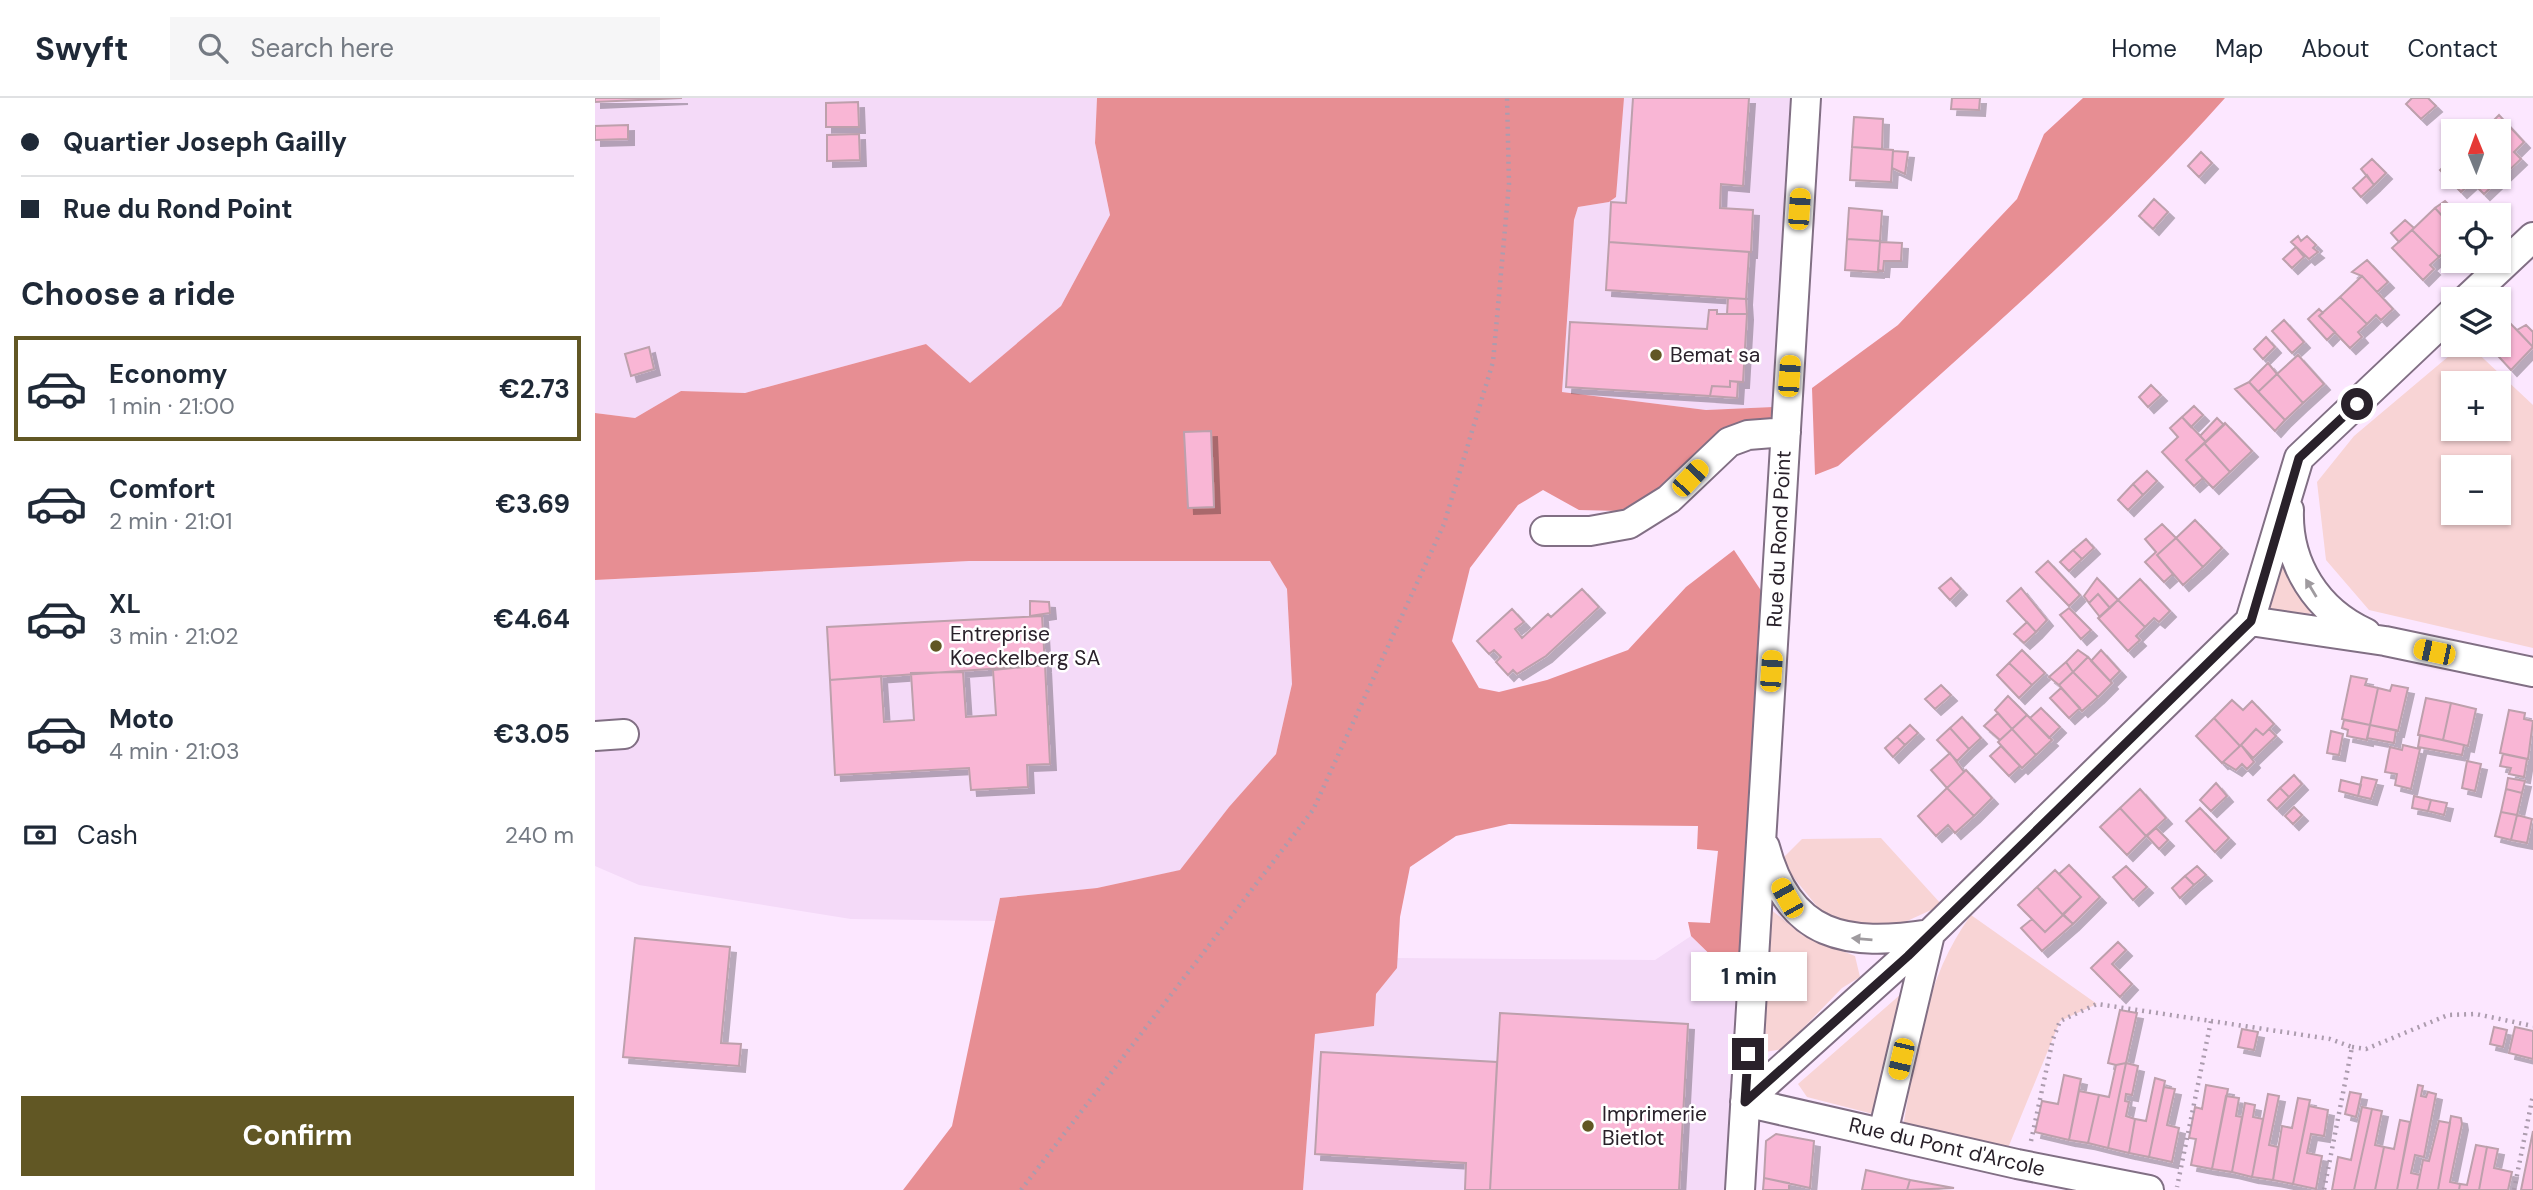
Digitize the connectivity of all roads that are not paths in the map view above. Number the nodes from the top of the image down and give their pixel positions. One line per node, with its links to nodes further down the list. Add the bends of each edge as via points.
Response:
1 (1806, 98): 5 (street, Rue du Rond Point)
2 (2533, 237): 3 (street)
3 (2480, 287)
4 (2441, 323): 6 (street, via 2299,458)
5 (1786, 432): 7 (street, via 1748,435 1729,442 1669,499 1629,524 1590,531); 13 (street, Rue du Rond Point)
6 (2291, 486): 8 (street); 9 (street, one-way to 6, via 2335,615 2315,597 2295,558 2288,531)
7 (1545, 531)
8 (2251, 621): 9 (street); 14 (street)
9 (2385, 641): 10 (street)
10 (2533, 672)
11 (624, 734): 12 (street)
12 (595, 736)
13 (1761, 831): 14 (street, one-way to 13, via 1864,940 1837,935 1811,922 1787,898 1777,880); 15 (street, Rue du Rond Point)
14 (1930, 934): 15 (street); 16 (street)
15 (1745, 1102): 16 (street, Rue du Pont d'Arcole); 17 (street, Rue du Rond Point)
16 (1883, 1133): 18 (street, Rue du Pont d'Arcole)
17 (1741, 1190)
18 (2149, 1190)

